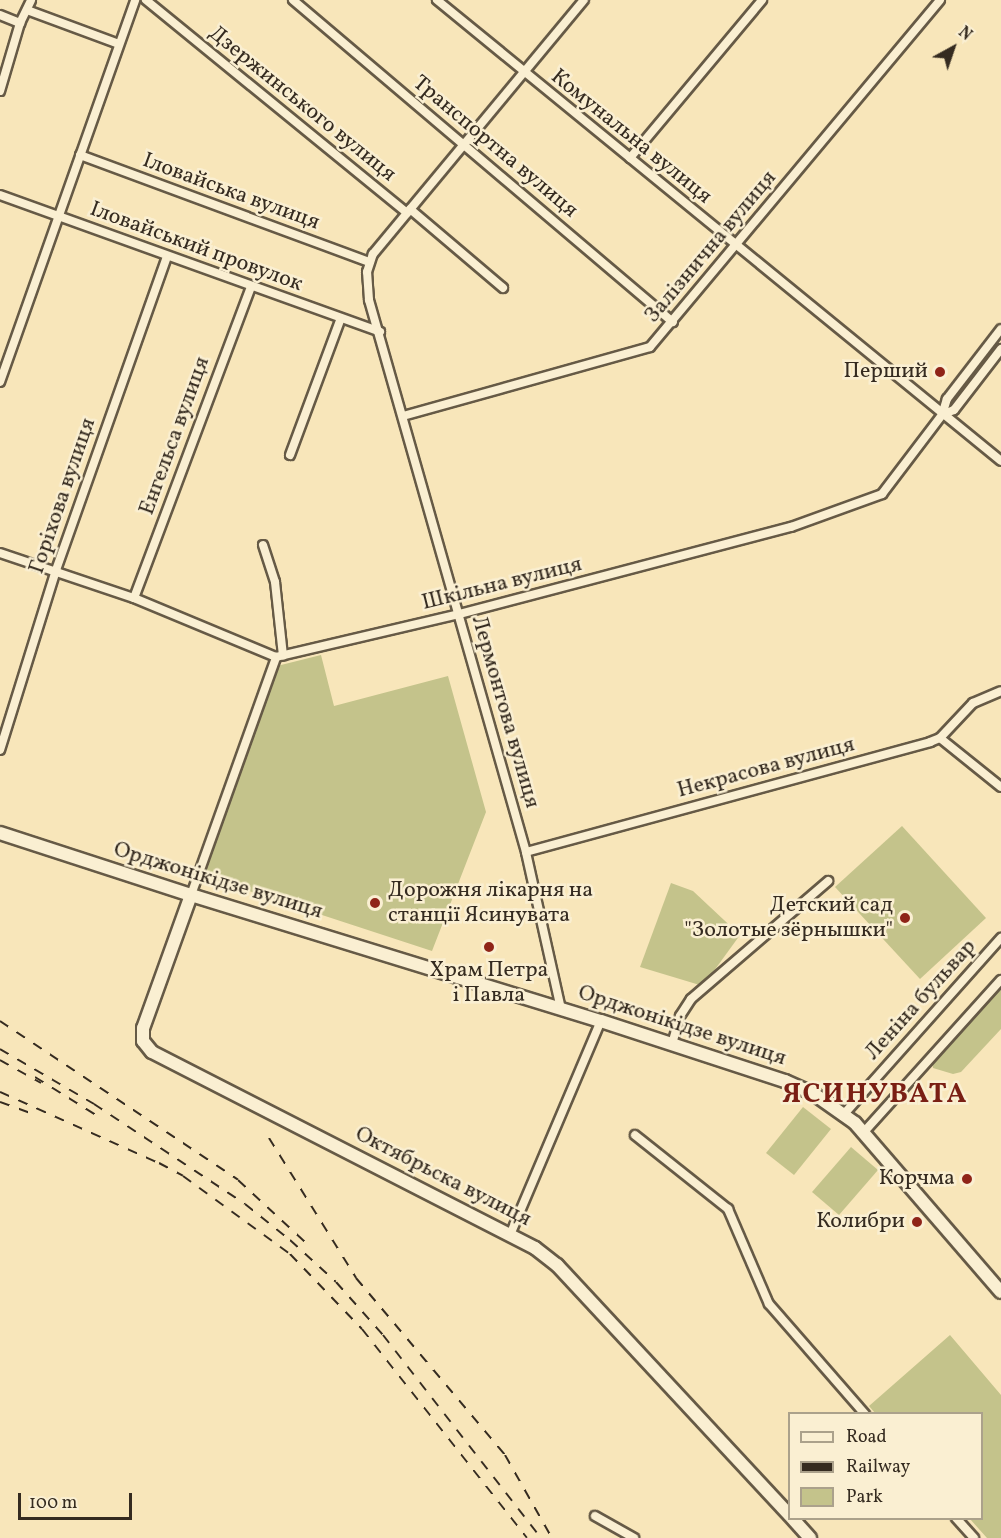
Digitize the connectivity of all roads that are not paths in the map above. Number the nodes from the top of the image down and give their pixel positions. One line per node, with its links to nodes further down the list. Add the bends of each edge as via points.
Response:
1 (31, 0): 9 (street)
2 (135, 0): 12 (street)
3 (146, 0): 19 (street, Дзержинського вулиця)
4 (293, 0): 15 (street, Транспортна вулиця)
5 (437, 0): 13 (street, Комунальна вулиця)
6 (585, 0): 13 (street)
7 (762, 0): 17 (street)
8 (940, 0): 21 (street, Залізнична вулиця)
9 (27, 10): 11 (street); 12 (street)
10 (0, 15): 11 (street)
11 (21, 23): 14 (street)
12 (119, 44): 16 (street)
13 (524, 72): 15 (street); 17 (street, Комунальна вулиця)
14 (0, 91)
15 (464, 144): 19 (street); 27 (street, Транспортна вулиця)
16 (80, 155): 20 (street); 23 (street, Іловайська вулиця)
17 (630, 158): 21 (street, Комунальна вулиця)
18 (0, 195): 20 (street, Іловайський провулок)
19 (409, 211): 23 (street); 25 (street, Дзержинського вулиця)
20 (58, 216): 22 (street, Іловайський провулок); 31 (street)
21 (736, 245): 27 (street, Залізнична вулиця); 32 (street, Комунальна вулиця)
22 (167, 256): 24 (street, Іловайський провулок); 38 (street, Горіхова вулиця)
23 (372, 258): 29 (street, Лермонтова вулиця, via 367,272 369,300)
24 (251, 286): 26 (street, Іловайський провулок); 39 (street, Енгельса вулиця)
25 (503, 288)
26 (340, 318): 29 (street, Іловайський провулок); 34 (street)
27 (673, 322): 33 (street, Залізнична вулиця, via 650,347)
28 (1001, 329): 32 (street, Шкільна вулиця, via 947,399)
29 (380, 332): 33 (street, Лермонтова вулиця)
30 (1001, 349): 32 (street, Шкільна вулиця, via 954,410)
31 (0, 382)
32 (942, 415): 35 (street, Комунальна вулиця); 40 (street, Шкільна вулиця, via 882,494 791,527)
33 (403, 416): 40 (street, Лермонтова вулиця)
34 (290, 455)
35 (1001, 461)
36 (262, 545): 41 (street, via 275,582)
37 (0, 553): 38 (street)
38 (56, 570): 39 (street); 44 (street, Горіхова вулиця)
39 (134, 598): 41 (street)
40 (459, 614): 41 (street, Шкільна вулиця); 47 (street, Лермонтова вулиця)
41 (280, 657): 49 (street)
42 (1001, 690): 43 (street, via 973,703)
43 (940, 738): 45 (street); 47 (street, Некрасова вулиця)
44 (0, 750)
45 (1001, 788)
46 (0, 833): 49 (main road, Орджонікідзе вулиця)
47 (526, 852): 52 (street, Лермонтова вулиця)
48 (828, 881): 54 (street, via 691,999 680,1016)
49 (191, 895): 52 (main road, Орджонікідзе вулиця); 58 (main road, Октябрьска вулиця, via 143,1028 143,1041 152,1052)
50 (1001, 938): 55 (street, Леніна бульвар)
51 (1001, 980): 56 (street, Леніна бульвар)
52 (561, 1009): 53 (main road, Орджонікідзе вулиця)
53 (601, 1021): 54 (main road, Орджонікідзе вулиця); 58 (street)
54 (672, 1044): 55 (main road, Орджонікідзе вулиця, via 785,1081)
55 (844, 1114): 56 (main road, Орджонікідзе вулиця)
56 (863, 1133): 59 (main road, Орджонікідзе вулиця)
57 (635, 1135): 60 (street, via 728,1209 770,1304)
58 (510, 1235): 61 (main road, Октябрьска вулиця, via 557,1266)
59 (1001, 1292)
60 (863, 1412)
61 (788, 1514)
62 (595, 1516): 65 (street)
63 (794, 1520): 66 (main road, Октябрьска вулиця)
64 (958, 1520): 67 (street)
65 (634, 1538)
66 (810, 1538)
67 (974, 1538)

